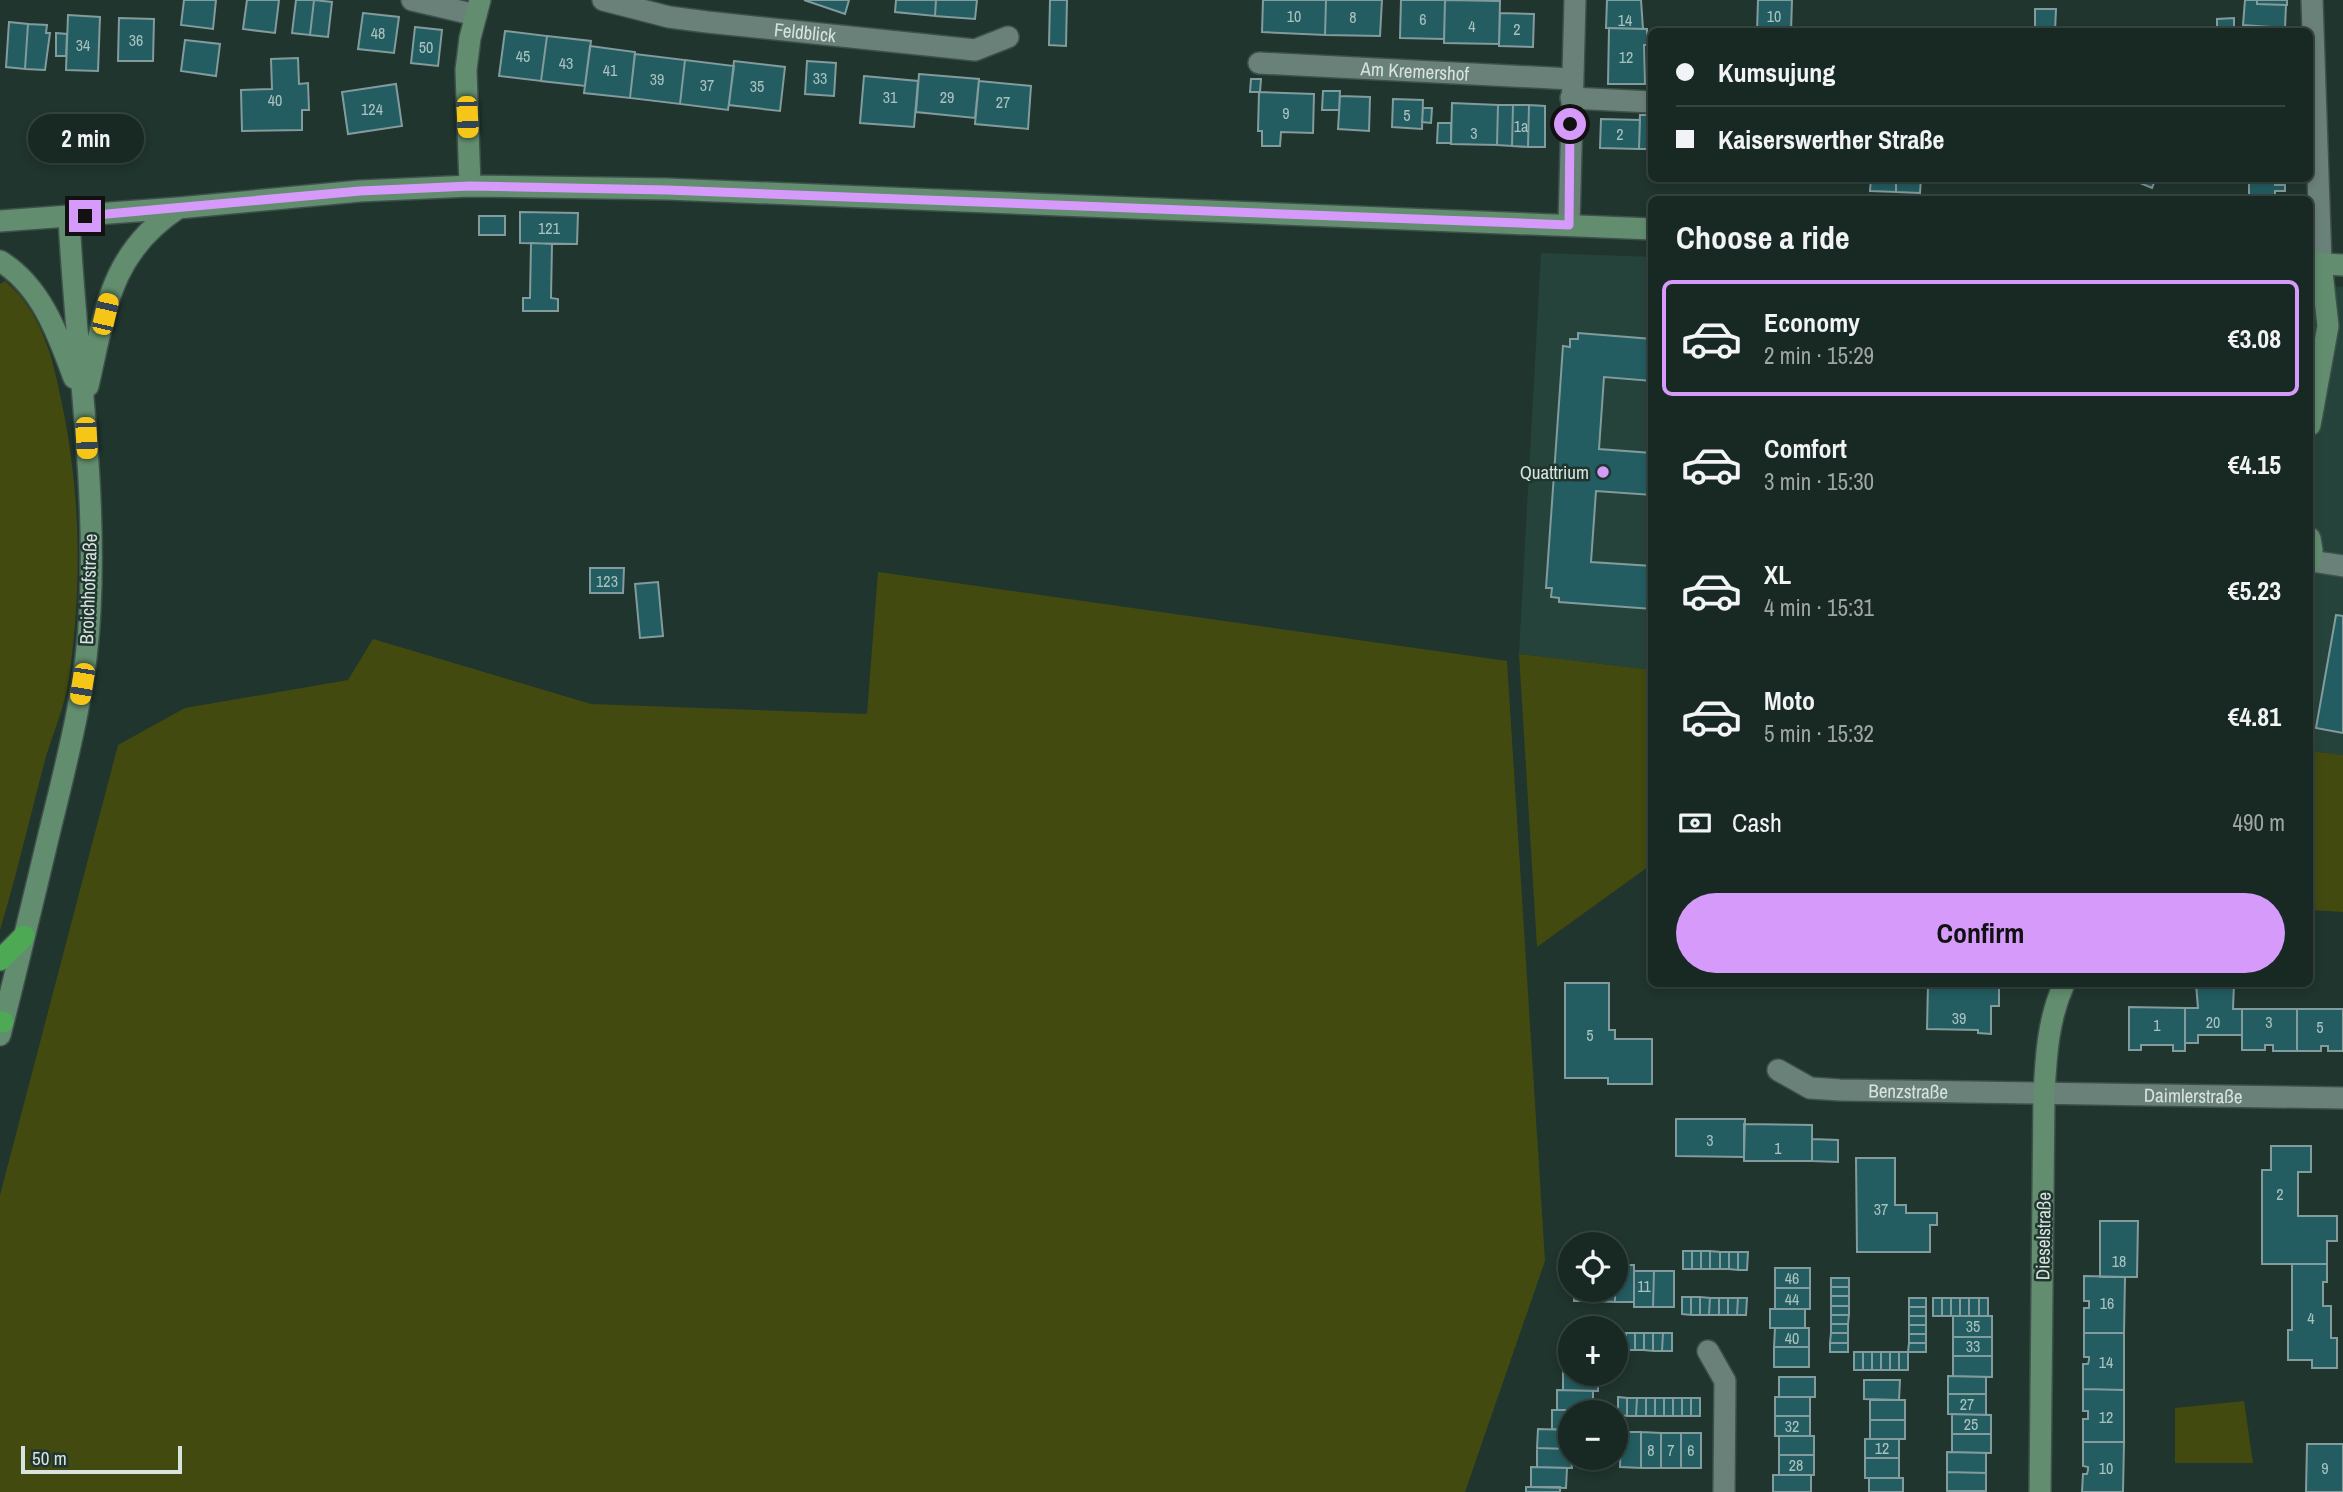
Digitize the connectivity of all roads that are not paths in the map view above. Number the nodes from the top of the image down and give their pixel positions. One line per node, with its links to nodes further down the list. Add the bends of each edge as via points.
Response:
1 (412, 0): 5 (street)
2 (603, 0): 7 (street, Feldblick, via 706,22 975,50)
3 (1575, 0): 9 (street)
4 (2312, 0): 6 (street)
5 (478, 8): 12 (main road, via 466,70)
6 (2312, 28)
7 (1008, 37)
8 (1259, 64): 9 (street, Am Kremershof)
9 (1571, 88): 11 (street, Am Kremershof); 16 (street)
10 (2313, 88): 19 (street)
11 (1648, 101)
12 (470, 186): 13 (main road); 16 (main road)
13 (178, 208): 14 (main road); 21 (main road, via 156,222 122,264 110,292)
14 (69, 217): 15 (main road); 21 (main road, Broichhofstraße)
15 (0, 221)
16 (1569, 225): 17 (main road)
17 (1648, 229)
18 (0, 261): 21 (main road, via 41,301)
19 (2315, 263): 20 (main road); 22 (main road, via 2328,327)
20 (2343, 265)
21 (84, 406): 25 (main road, Broichhofstraße, via 92,547 86,663)
22 (2313, 409)
23 (2313, 562): 24 (street)
24 (2343, 566)
25 (24, 936): 26 (highway); 28 (main road, Broichhofstraße)
26 (0, 960)
27 (2063, 987): 30 (main road, Dieselstraße, via 2048,1036)
28 (1, 1027)
29 (1778, 1070): 30 (street, Benzstraße, via 1810,1088)
30 (2044, 1094): 31 (street, Daimlerstraße); 34 (main road, Dieselstraße)
31 (2343, 1098)
32 (1708, 1351): 33 (street, via 1725,1381)
33 (1724, 1492)
34 (2040, 1492)

